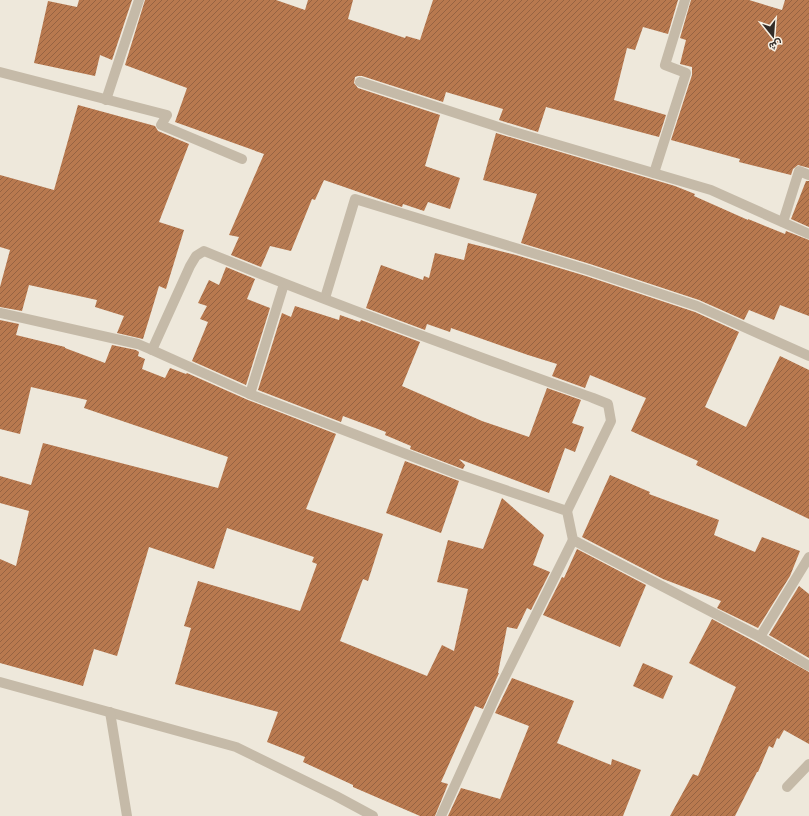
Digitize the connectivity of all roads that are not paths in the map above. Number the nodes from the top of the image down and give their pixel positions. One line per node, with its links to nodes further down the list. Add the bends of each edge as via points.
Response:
1 (139, 0): 5 (street)
2 (685, 0): 7 (street, via 665,65 686,73)
3 (0, 72): 5 (street)
4 (360, 82): 7 (street, via 511,131)
5 (106, 100): 6 (street, via 167,115 161,125)
6 (242, 159)
7 (654, 173): 9 (street, via 711,190)
8 (809, 175): 9 (street, via 799,171)
9 (783, 222): 10 (street)
10 (809, 234)
11 (284, 284): 12 (street); 14 (street, via 204,251 196,256 190,266); 16 (street)
12 (325, 298): 15 (street, via 355,199 697,306); 17 (street, via 608,404 611,421)
13 (0, 313): 14 (street, via 138,344)
14 (152, 350): 16 (street)
15 (809, 356)
16 (250, 394): 17 (street, via 458,474)
17 (567, 511): 18 (street)
18 (573, 540): 20 (street); 28 (street, via 497,693)
19 (809, 557): 20 (street)
20 (760, 637): 21 (street)
21 (809, 666)
22 (0, 682): 23 (street)
23 (110, 712): 26 (street); 27 (street, via 236,747)
24 (809, 764): 25 (street)
25 (787, 787)
26 (127, 816)
27 (374, 816)
28 (441, 816)

